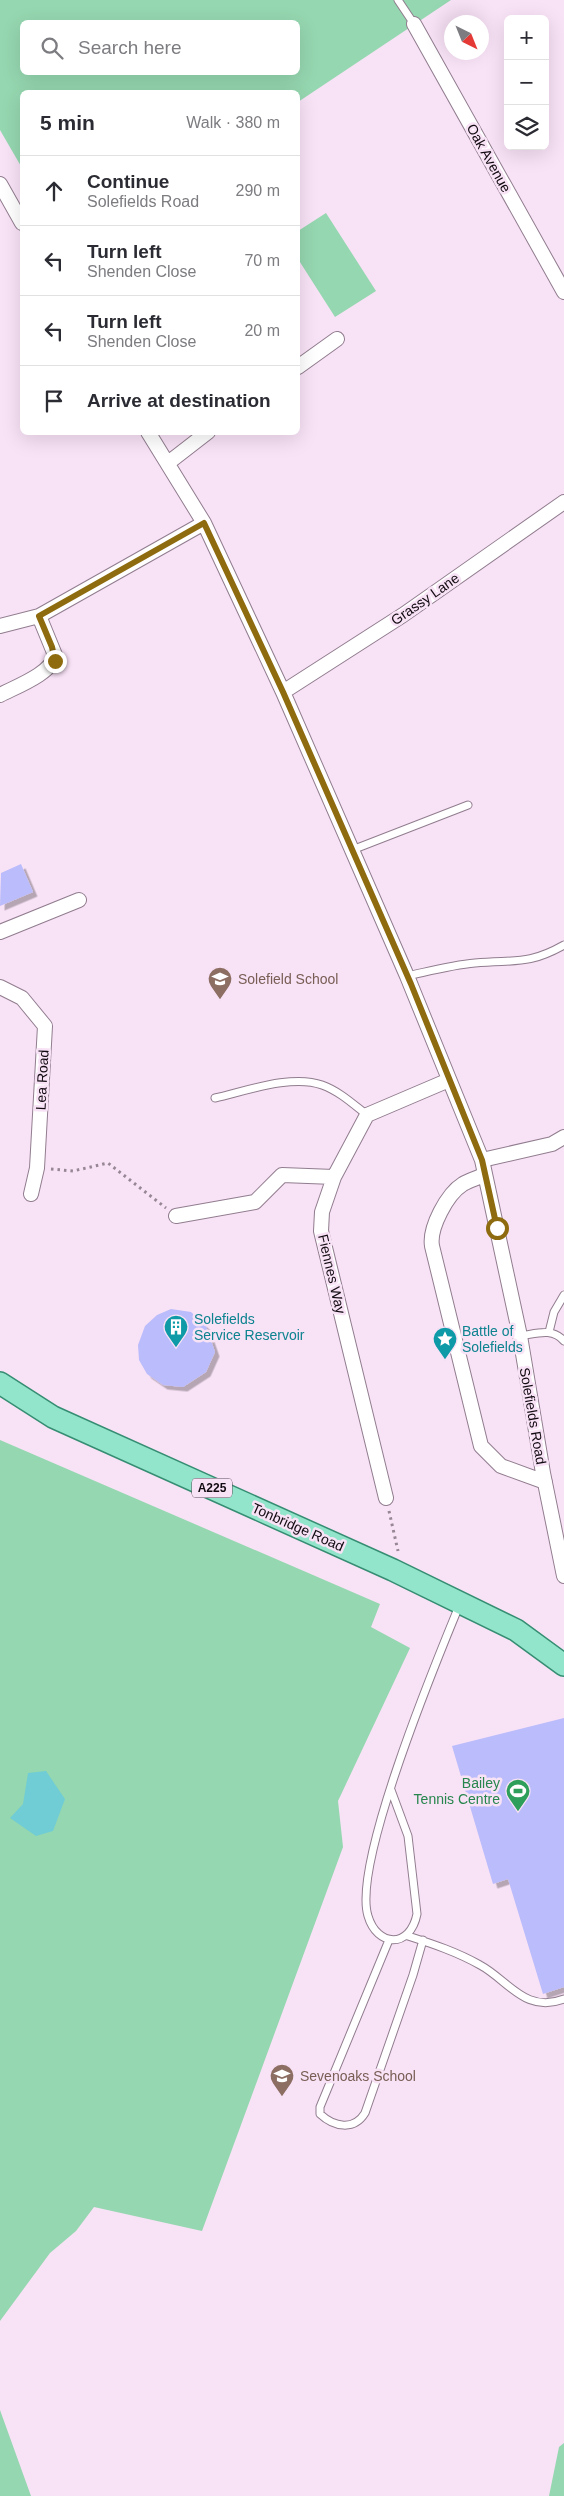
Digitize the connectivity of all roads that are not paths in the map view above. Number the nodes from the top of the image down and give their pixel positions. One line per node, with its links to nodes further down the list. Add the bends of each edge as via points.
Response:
1 (398, 0): 2 (lane)
2 (414, 24): 5 (street, Oak Avenue)
3 (0, 184): 4 (street)
4 (20, 219)
5 (564, 292)
6 (337, 339): 7 (street)
7 (300, 366)
8 (150, 435): 10 (street, Solefields Road)
9 (204, 435): 10 (street)
10 (168, 463): 12 (street, Solefields Road)
11 (564, 502): 15 (street, Grassy Lane, via 404,615)
12 (204, 523): 13 (street); 15 (street, Solefields Road)
13 (39, 616): 14 (street); 16 (street, via 55,661 47,670)
14 (0, 626)
15 (283, 692): 18 (street, Solefields Road)
16 (0, 696)
17 (468, 805): 18 (lane)
18 (352, 850): 22 (street, Solefields Road)
19 (79, 900): 20 (street)
20 (0, 932)
21 (564, 945): 22 (lane, via 525,961 476,963)
22 (407, 976): 24 (street, Solefields Road)
23 (0, 988): 31 (street, Lea Road, via 22,998 45,1026 37,1168)
24 (449, 1080): 26 (street); 28 (street, Solefields Road)
25 (215, 1098): 26 (lane, via 308,1081 339,1093)
26 (367, 1115): 30 (street, Fiennes Way)
27 (564, 1137): 28 (street, via 552,1144)
28 (482, 1160): 29 (street, Solefields Road)
29 (485, 1174): 35 (street, Solefields Road); 38 (street, via 462,1185 446,1203 430,1236 481,1446 501,1466)
30 (334, 1178): 32 (street, via 282,1175 255,1202); 39 (street, Fiennes Way, via 322,1212 321,1231)
31 (31, 1194)
32 (176, 1216)
33 (564, 1295): 34 (lane, via 554,1312)
34 (549, 1332): 35 (lane); 36 (lane, via 556,1333)
35 (520, 1336): 38 (street, Solefields Road)
36 (564, 1341)
37 (0, 1383): 42 (main road, Tonbridge Road / A225, via 53,1416)
38 (545, 1482): 40 (street, Solefields Road)
39 (386, 1498)
40 (562, 1555): 41 (street, Solefields Road)
41 (564, 1576)
42 (460, 1603): 43 (main road, Tonbridge Road / A225, via 516,1630); 44 (lane)
43 (561, 1657)
44 (391, 1790): 45 (lane, via 412,1856 417,1914); 46 (lane, via 365,1887 368,1918)
45 (408, 1936): 46 (lane); 47 (lane)
46 (389, 1940): 47 (lane, via 320,2107 320,2114 327,2121 339,2125 357,2123 365,2113)
47 (423, 1940): 48 (lane, via 485,1967 516,1994 527,1999 544,2002)
48 (564, 1999)

